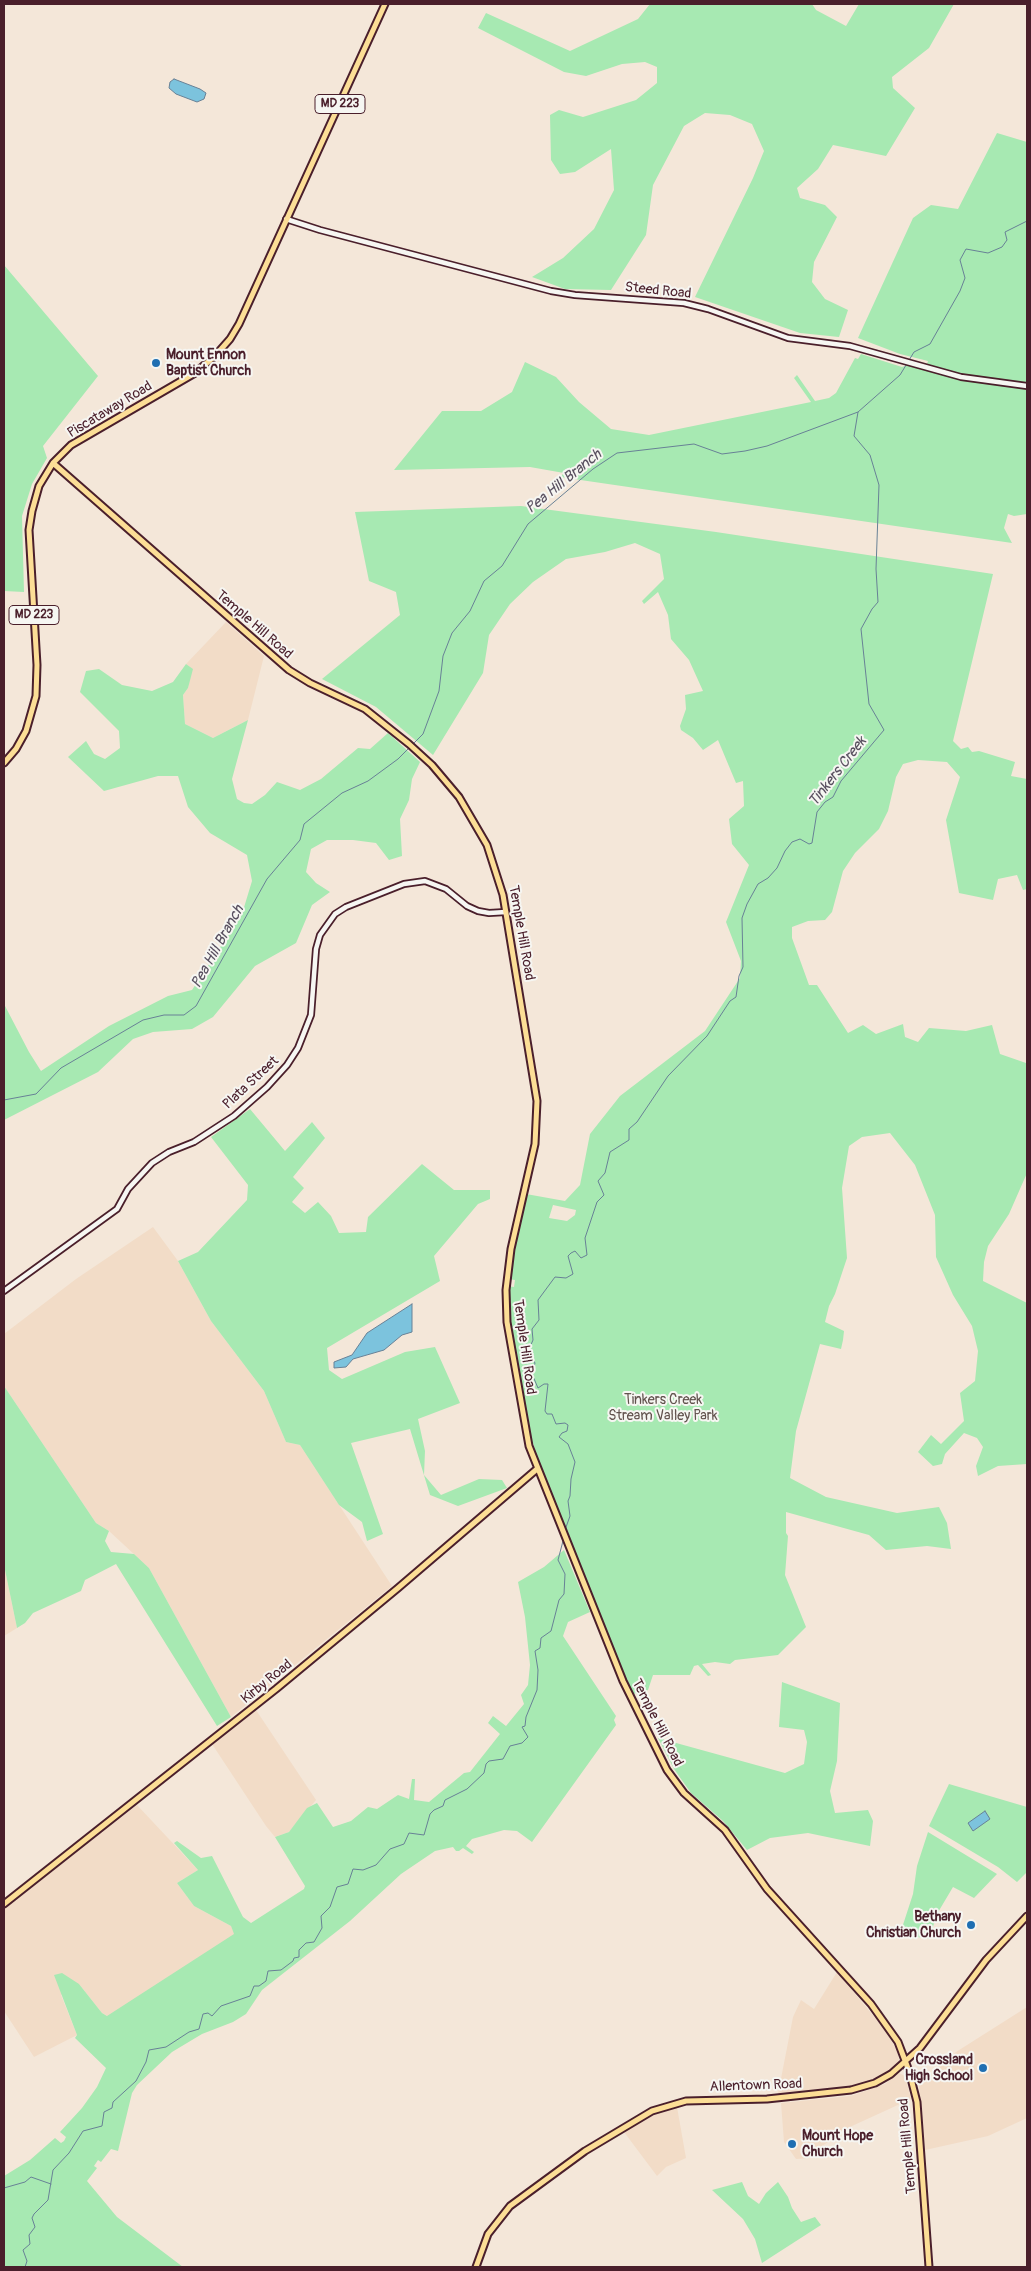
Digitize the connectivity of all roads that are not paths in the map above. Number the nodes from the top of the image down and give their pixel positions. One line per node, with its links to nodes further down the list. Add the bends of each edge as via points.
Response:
1 (385, 4): 2 (main road, Piscataway Road / MD 223)
2 (286, 219): 3 (street, Steed Road, via 551,291 684,303 774,334 850,346 970,379); 4 (main road, Piscataway Road / MD 223, via 239,324 215,356 195,373 83,437)
3 (1027, 386)
4 (53, 463): 5 (main road, Piscataway Road / MD 223, via 34,498 30,525 37,665 35,704 23,737); 6 (main road, Temple Hill Road, via 289,670 380,719 432,765 459,797 482,834 497,871)
5 (4, 763)
6 (506, 912): 7 (street, Plata Street, via 478,911 446,889 425,881 404,884 335,914 320,935 311,1015 298,1048 287,1065 234,1116 194,1142 152,1163 113,1212); 8 (main road, Temple Hill Road, via 537,1113 534,1144 507,1268 506,1308 526,1434)
7 (4, 1291)
8 (537, 1469): 9 (main road, Kirby Road, via 284,1683); 11 (main road, Temple Hill Road, via 623,1681 667,1770 684,1793 725,1830 767,1889 881,2016 898,2042)
9 (4, 1904)
10 (1027, 1916): 11 (main road, Allentown Road, via 986,1960)
11 (906, 2062): 12 (main road, Allentown Road, via 885,2078 852,2090 767,2099 686,2101 644,2114 585,2151 506,2210 486,2238); 13 (main road, Temple Hill Road, via 917,2102)
12 (476, 2267)
13 (929, 2267)

